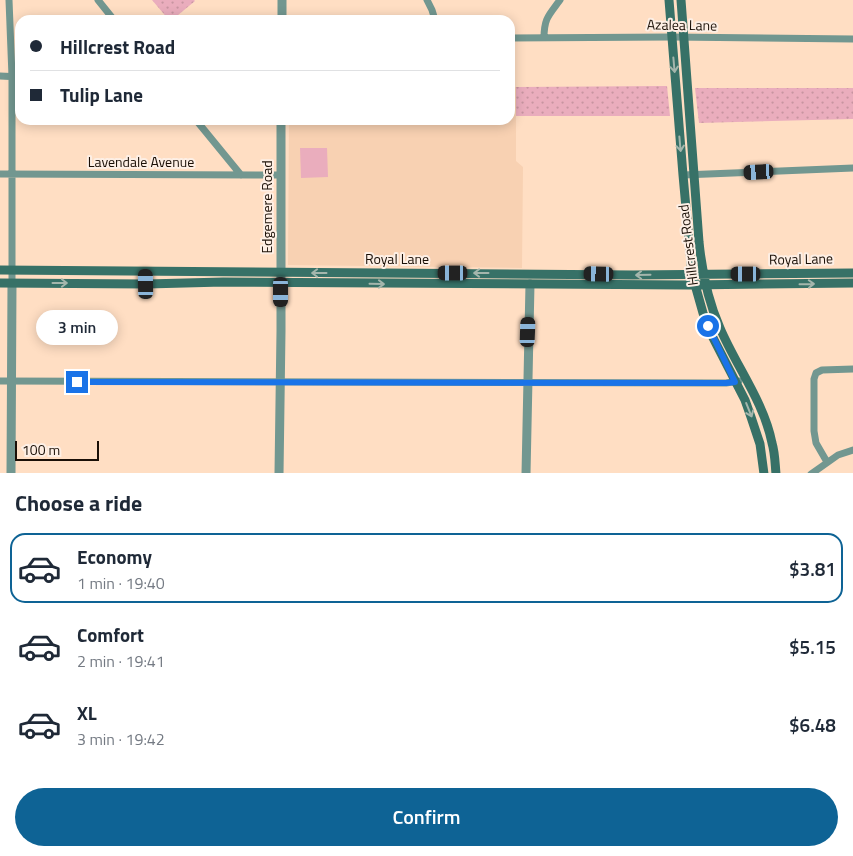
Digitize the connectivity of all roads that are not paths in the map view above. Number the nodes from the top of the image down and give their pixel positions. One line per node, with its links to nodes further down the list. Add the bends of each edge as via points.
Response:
1 (10, 0): 16 (street)
2 (98, 0): 8 (street)
3 (282, 0): 9 (street)
4 (427, 0): 10 (street)
5 (560, 0): 13 (street, via 547,18)
6 (669, 0): 11 (main road, Hillcrest Road)
7 (681, 0): 14 (main road, Hillcrest Road)
8 (110, 15)
9 (282, 15)
10 (433, 15)
11 (672, 37): 13 (street, Azalea Lane); 14 (street, Azalea Lane); 28 (main road, Hillcrest Road, one-way to 28)
12 (515, 38): 13 (street, Azalea Lane)
13 (544, 38)
14 (684, 38): 15 (street, Azalea Lane); 27 (main road, Hillcrest Road)
15 (853, 39)
16 (15, 64)
17 (0, 76): 18 (street)
18 (15, 77)
19 (15, 101): 24 (street)
20 (200, 125): 25 (street)
21 (281, 125): 26 (street, Edgemere Road)
22 (853, 168): 27 (street)
23 (0, 174): 24 (street, Lavendale Avenue)
24 (12, 174): 25 (street, Lavendale Avenue); 30 (street)
25 (241, 175): 26 (street, Lavendale Avenue)
26 (281, 175): 32 (street, Edgemere Road)
27 (695, 175): 28 (street); 38 (main road, Hillcrest Road)
28 (683, 176): 37 (main road, Hillcrest Road)
29 (0, 270): 30 (main road, Royal Lane)
30 (12, 271): 31 (main road, Royal Lane); 40 (street)
31 (146, 272): 32 (main road, Royal Lane); 42 (main road)
32 (281, 272): 33 (main road, Royal Lane, one-way to 32); 41 (street, Edgemere Road)
33 (411, 273): 36 (main road, Royal Lane, one-way to 33); 43 (main road)
34 (776, 273): 35 (main road, Royal Lane); 38 (main road, Royal Lane); 45 (main road)
35 (853, 273)
36 (530, 274): 37 (main road, Royal Lane, one-way to 36); 44 (street)
37 (692, 274): 38 (main road, Royal Lane); 47 (main road, Hillcrest Road)
38 (703, 274): 48 (main road, Hillcrest Road)
39 (0, 283): 40 (main road, Royal Lane)
40 (12, 283): 42 (main road, Royal Lane, one-way to 42); 52 (street)
41 (281, 283): 42 (main road, Royal Lane); 43 (main road, Royal Lane, one-way to 43); 53 (street, Edgemere Road)
42 (146, 284)
43 (411, 284): 44 (main road, Royal Lane)
44 (530, 284): 47 (main road, Royal Lane); 54 (street)
45 (776, 284): 46 (main road, Royal Lane, one-way to 46); 48 (main road, Royal Lane)
46 (853, 284)
47 (695, 286): 48 (main road, Royal Lane); 55 (main road, Hillcrest Road, via 702,313)
48 (706, 286): 50 (main road, Hillcrest Road, via 719,326)
49 (853, 369): 57 (street, via 822,370 814,379 814,431)
50 (746, 378): 55 (street); 62 (main road, Hillcrest Road, via 772,441)
51 (0, 381): 52 (street)
52 (11, 381): 53 (street); 58 (street)
53 (280, 382): 54 (street); 59 (street, Edgemere Road)
54 (528, 382): 55 (street); 60 (street)
55 (735, 382): 61 (main road, Hillcrest Road, one-way to 61, via 757,433)
56 (853, 450): 57 (street)
57 (826, 462): 63 (street)
58 (11, 473)
59 (279, 473)
60 (526, 473)
61 (764, 473)
62 (776, 473)
63 (812, 473)

